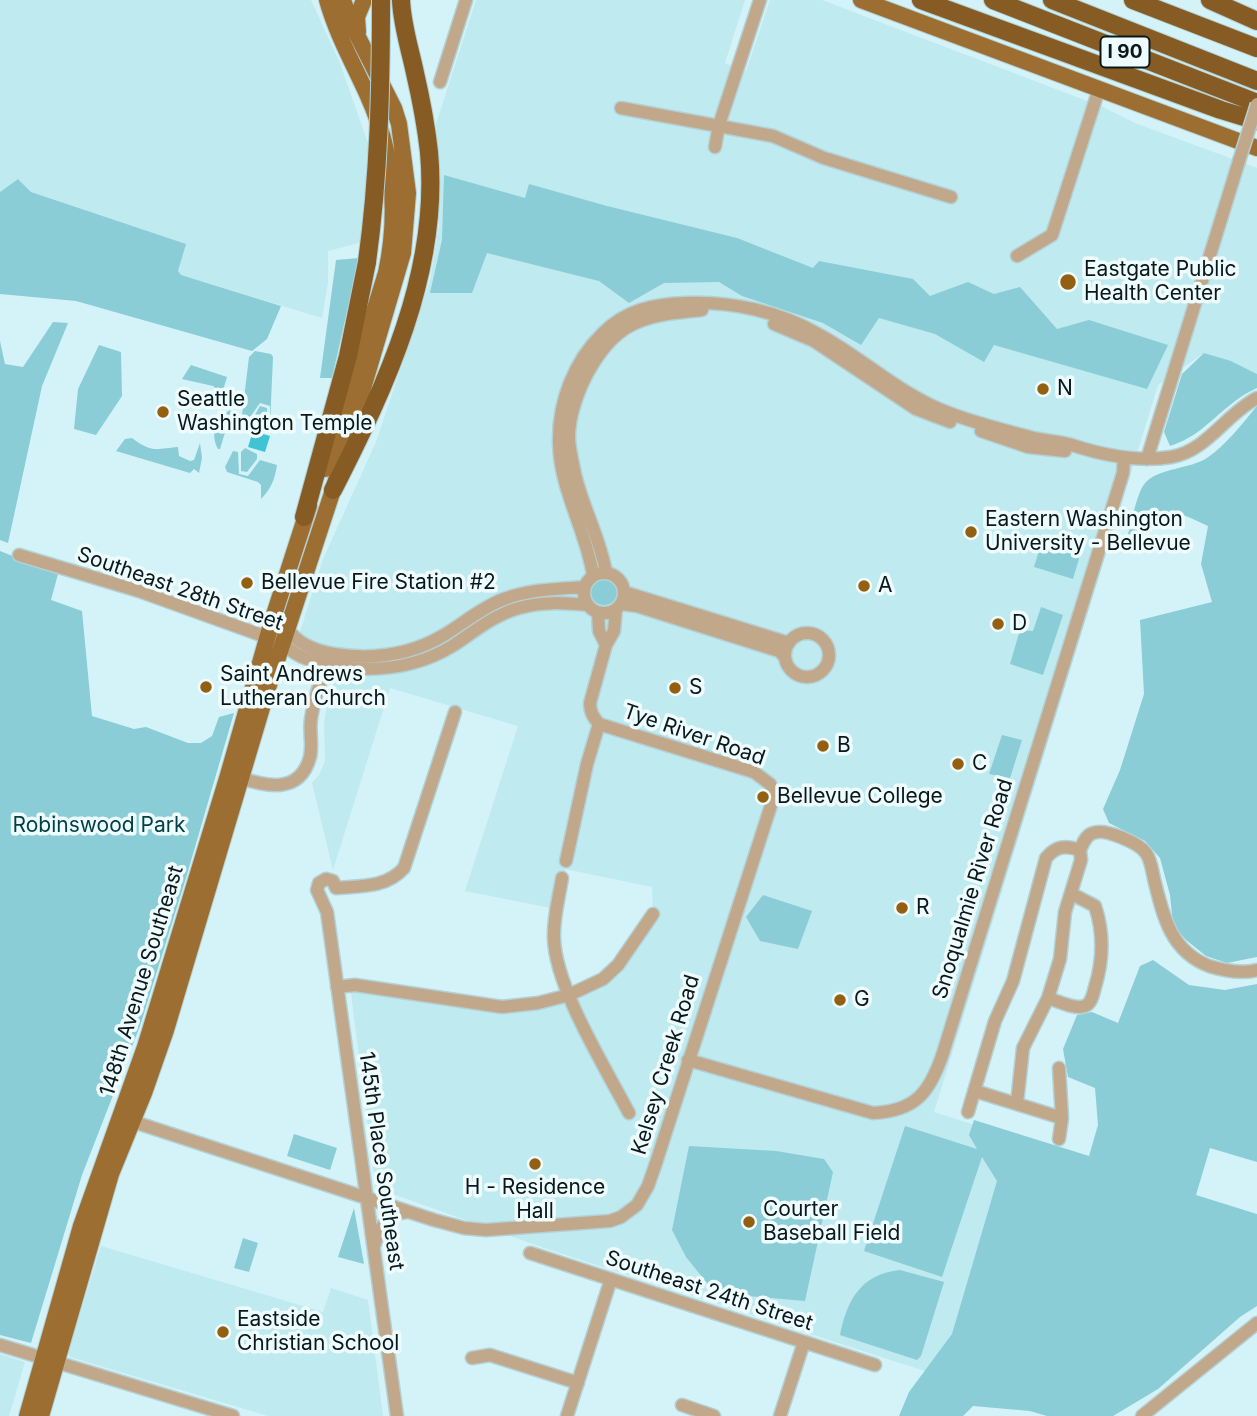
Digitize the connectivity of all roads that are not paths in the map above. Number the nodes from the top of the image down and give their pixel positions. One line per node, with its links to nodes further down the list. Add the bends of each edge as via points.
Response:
1 (327, 0): 35 (main road, 148th Avenue Southeast, via 369,98 385,146 393,193 391,251)
2 (343, 0): 18 (main road, 148th Avenue Southeast)
3 (364, 0): 18 (main road, via 358,17)
4 (382, 0): 36 (highway, bridge, via 379,141 367,262 348,356)
5 (401, 0): 35 (highway, via 431,178 422,264 404,327 365,426)
6 (466, 0): 21 (street)
7 (760, 0): 26 (street)
8 (861, 0): 22 (main road)
9 (921, 0): 25 (highway)
10 (993, 0): 23 (highway, I 90)
11 (1052, 0): 19 (highway)
12 (1076, 0): 19 (highway)
13 (1133, 0): 17 (highway, I 90)
14 (1158, 0): 17 (highway)
15 (1210, 0): 16 (highway)
16 (1257, 21)
17 (1257, 46)
18 (363, 47): 35 (main road, 148th Avenue Southeast, via 394,108 408,193 403,253)
19 (1245, 68): 20 (highway)
20 (1257, 81)
21 (440, 82)
22 (1099, 89): 28 (main road); 30 (street, via 1052,235)
23 (1257, 104): 34 (street, bridge)
24 (621, 108): 26 (street)
25 (1257, 121)
26 (719, 125): 27 (street); 29 (street, via 773,135 824,158)
27 (715, 148)
28 (1257, 148)
29 (951, 197)
30 (1017, 256)
31 (1257, 398): 34 (street, via 1188,452)
32 (1080, 449): 33 (street); 38 (street, via 1028,447 926,413 814,341 769,322 707,309 639,321 615,337 596,361 578,396 570,426 575,475); 39 (street, via 940,410 818,334 782,318 709,302 652,306 624,317 594,341 577,365 565,399 559,444 563,472)
33 (1125, 457): 34 (street); 64 (street, Snoqualmie River Road, via 957,1007 925,1093 902,1108 873,1113)
34 (1147, 458)
35 (328, 484): 36 (main road, 148th Avenue Southeast); 43 (main road, 148th Avenue Southeast)
36 (304, 517): 44 (main road, 148th Avenue Southeast)
37 (19, 555): 44 (street, Southeast 28th Street, via 139,591)
38 (606, 572): 39 (street); 41 (street, via 619,579)
39 (593, 575): 40 (street)
40 (584, 587): 42 (street, via 585,600); 48 (street, via 514,595 402,653)
41 (620, 602): 42 (street, via 604,613); 45 (street); 46 (street); 47 (street, via 779,651)
42 (593, 608): 46 (street); 48 (street, via 545,603 517,609 414,664 373,669)
43 (285, 636): 44 (street, Southeast 28th Street); 48 (street, Southeast 28th Street, via 291,653); 51 (main road, 148th Avenue Southeast)
44 (266, 638): 51 (main road, 148th Avenue Southeast)
45 (789, 643): 47 (street); 47 (street, via 803,634 816,635 828,649 828,662 818,674 803,676 789,668)
46 (606, 645): 50 (street, Tye River Road, via 590,704)
47 (785, 657)
48 (327, 659): 51 (street, via 311,721 309,760 302,772 292,782 278,786)
49 (455, 712): 56 (street, via 404,868 385,882)
50 (599, 723): 52 (street, Tye River Road, via 754,772 770,784); 54 (street)
51 (234, 777): 71 (main road, 148th Avenue Southeast, via 166,1030)
52 (772, 802): 64 (street, Kelsey Creek Road)
53 (1080, 850): 57 (street); 60 (street, via 1087,836 1095,832 1138,845 1149,859 1167,924 1184,951 1212,967); 66 (street, via 1066,845 1046,858 1013,981 995,1021)
54 (566, 861)
55 (562, 878): 62 (street, via 554,939)
56 (337, 888): 58 (street); 58 (street, 145th Place Southeast, via 326,879 317,886)
57 (1072, 894): 63 (street); 63 (street, via 1095,906 1100,971 1084,1007)
58 (327, 912): 61 (street, 145th Place Southeast)
59 (653, 914): 62 (street, via 618,965 603,979)
60 (1257, 970)
61 (337, 987): 62 (street, via 355,985 502,1007); 73 (street, 145th Place Southeast)
62 (569, 995): 69 (street)
63 (1048, 998): 67 (street, via 1023,1048)
64 (688, 1060): 74 (street, Kelsey Creek Road, via 648,1186 630,1212 621,1217 596,1223 486,1230)
65 (1059, 1068): 70 (street)
66 (975, 1091): 67 (street); 68 (street)
67 (1017, 1103): 70 (street)
68 (968, 1111)
69 (629, 1113)
70 (1062, 1118): 72 (street)
71 (127, 1120): 73 (street); 82 (main road, 148th Avenue Southeast)
72 (1059, 1139)
73 (366, 1197): 74 (street); 75 (street, 145th Place Southeast)
74 (411, 1212): 75 (street, via 387,1219)
75 (373, 1250): 89 (street, 145th Place Southeast)
76 (530, 1253): 77 (street, Southeast 24th Street)
77 (611, 1279): 79 (street, Southeast 24th Street); 84 (street)
78 (1257, 1323): 93 (street)
79 (804, 1342): 83 (street, Southeast 24th Street); 92 (street)
80 (0, 1345): 82 (street)
81 (471, 1358): 84 (street, via 490,1355)
82 (50, 1361): 86 (main road, 148th Avenue Southeast); 87 (main road, 148th Avenue Southeast); 88 (street)
83 (875, 1365)
84 (578, 1383): 90 (street)
85 (682, 1405): 91 (street)
86 (27, 1416)
87 (41, 1416)
88 (233, 1416)
89 (397, 1416)
90 (567, 1416)
91 (714, 1416)
92 (780, 1416)
93 (1142, 1416)

